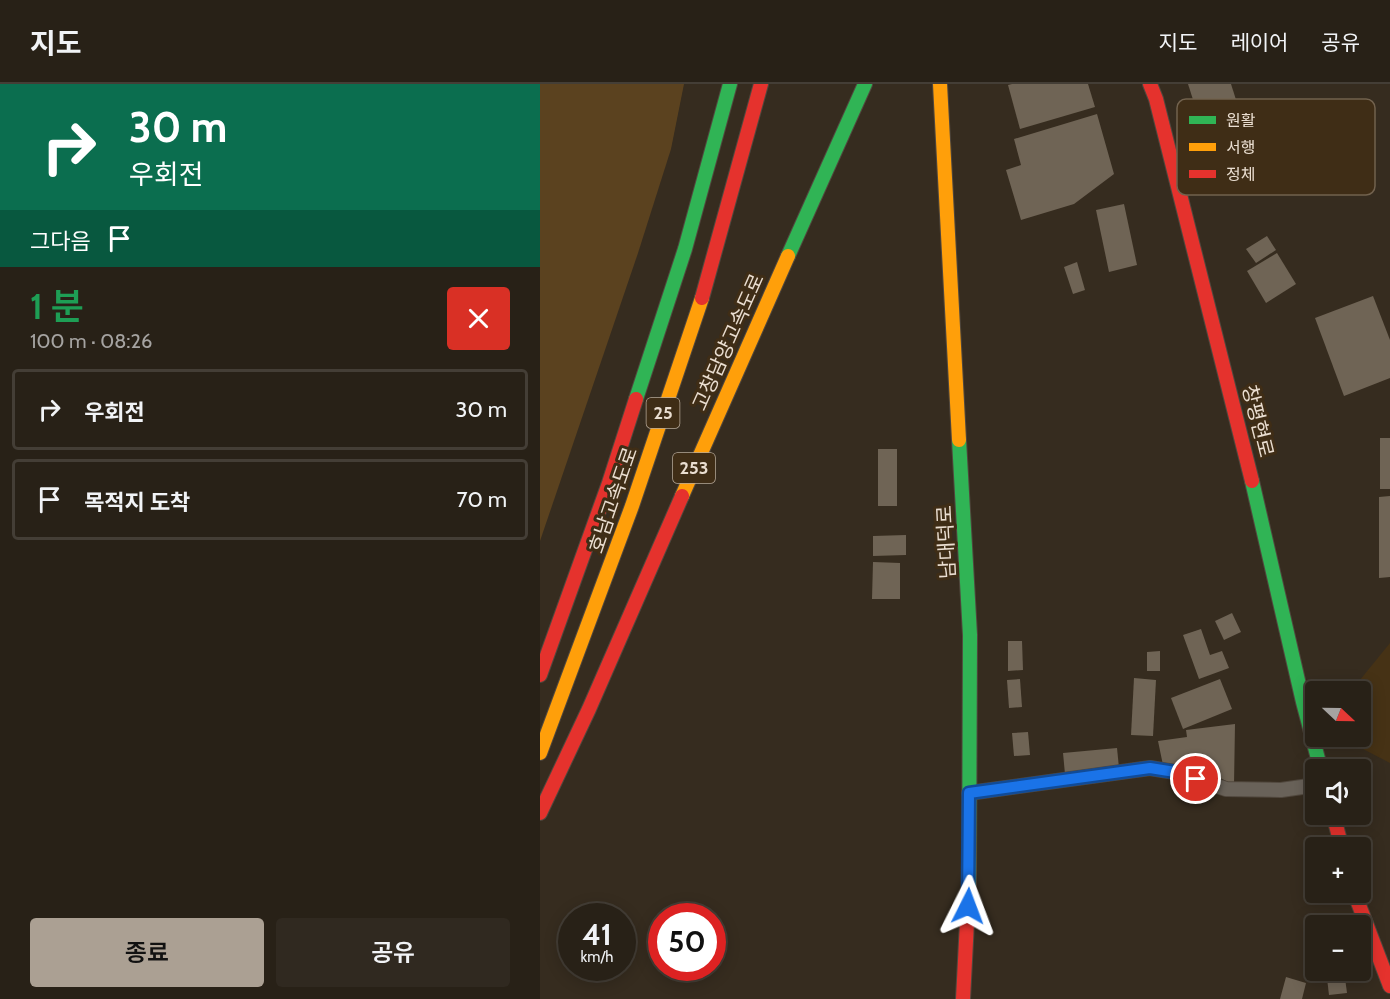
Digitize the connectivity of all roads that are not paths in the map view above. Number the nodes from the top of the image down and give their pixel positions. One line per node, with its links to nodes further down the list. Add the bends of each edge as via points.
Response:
1 (729, 84): 8 (main road, 호남고속도로 / 25, via 685,249 609,483)
2 (761, 84): 9 (main road, 호남고속도로 / 25, via 704,292 632,506)
3 (865, 84): 13 (main road, 고창담양고속도로 / 253)
4 (940, 84): 12 (main road, 남대덕로, via 970,635)
5 (1150, 84): 6 (main road, 창평현로)
6 (1177, 182)
7 (1180, 195): 10 (main road, 창평현로)
8 (540, 675)
9 (540, 753)
10 (1318, 759)
11 (1305, 787): 12 (lane, via 1226,789 1150,768)
12 (969, 793): 16 (main road, 남대덕로)
13 (540, 813)
14 (1358, 903): 15 (main road)
15 (1390, 986)
16 (963, 999)

